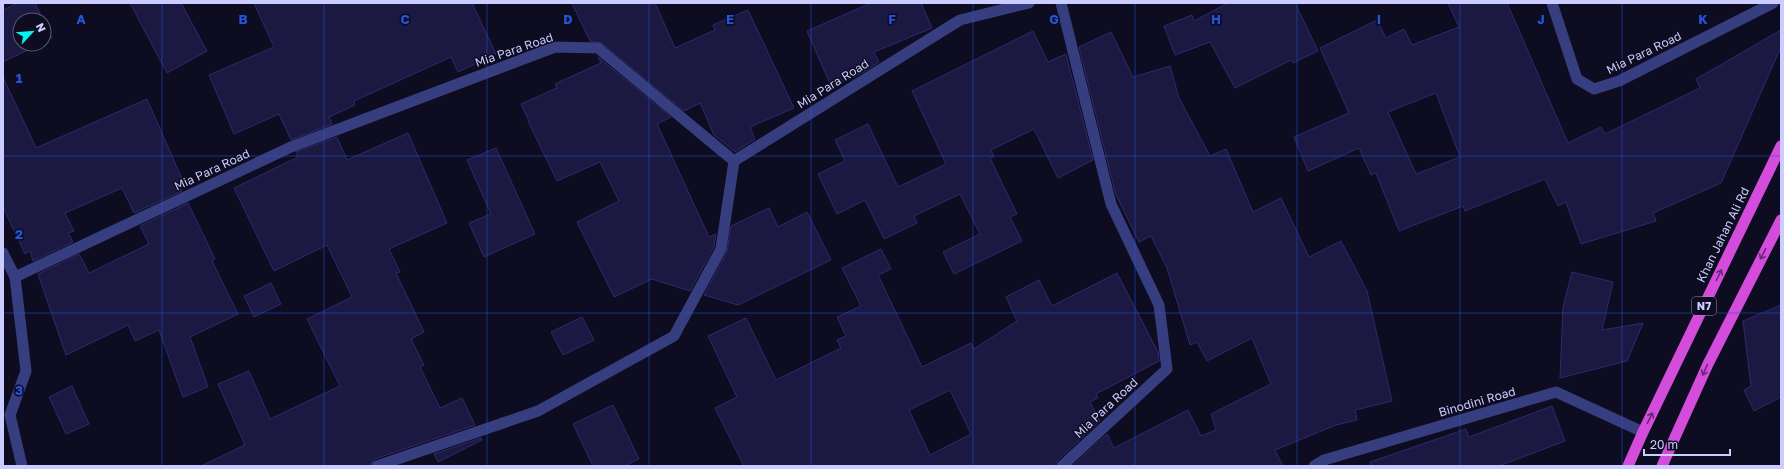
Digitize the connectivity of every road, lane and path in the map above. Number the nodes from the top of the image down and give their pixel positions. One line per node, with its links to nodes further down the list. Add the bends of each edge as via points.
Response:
1 (1029, 3): 6 (street, Mia Para Road, via 960,20)
2 (1061, 3): 13 (street, Mia Para Road, via 1111,204 1160,305 1167,369)
3 (1552, 3): 4 (street, Mia Para Road, via 1577,79 1594,89 1619,81)
4 (1773, 3)
5 (1781, 146): 10 (highway, Khan Jahan Ali Rd / N7, one-way to 5)
6 (734, 161): 9 (street, Mia Para Road, via 598,48 555,47 291,148); 12 (street, via 721,249 674,336 538,411)
7 (1781, 220): 16 (highway, N7, one-way to 16, via 1708,364)
8 (3, 253): 9 (street)
9 (15, 277): 11 (street, via 26,371 10,415)
10 (1643, 432): 14 (street, Binodini Road, via 1556,392 1324,460); 15 (highway, Khan Jahan Ali Rd / N7)
11 (22, 466)
12 (377, 466)
13 (1062, 466)
14 (1314, 466)
15 (1628, 466)
16 (1662, 466)

